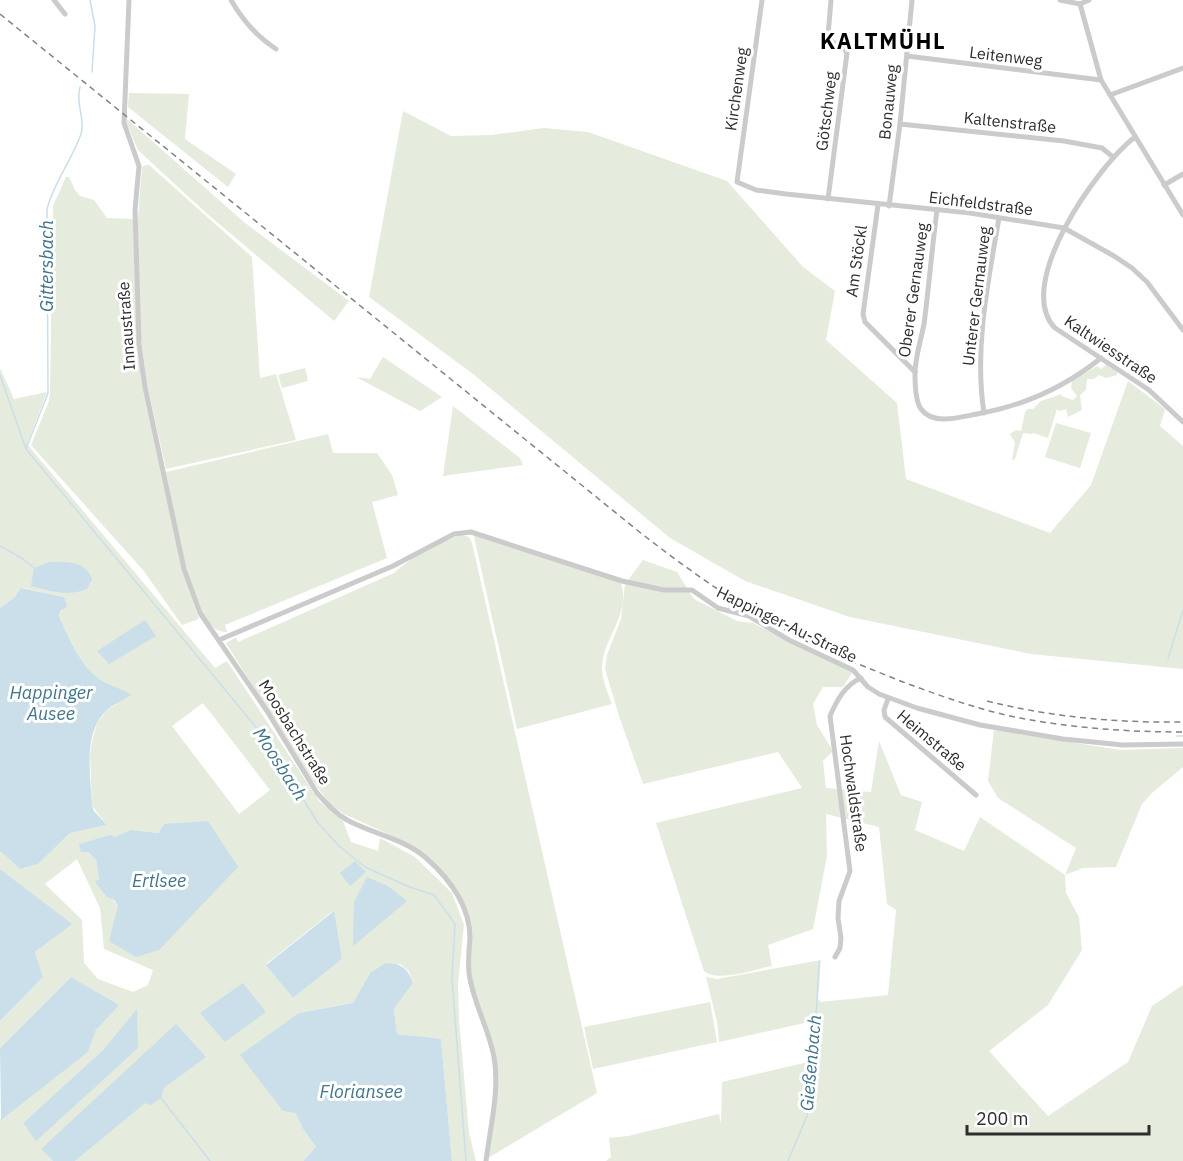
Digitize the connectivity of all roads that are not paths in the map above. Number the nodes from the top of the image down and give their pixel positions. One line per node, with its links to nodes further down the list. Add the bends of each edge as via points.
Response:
1 (54, 0): 10 (street)
2 (129, 0): 34 (street, Innaustraße, via 124,123 139,166 135,210 141,363 184,569 200,613)
3 (231, 0): 11 (street, via 245,22)
4 (762, 0): 20 (street, Kirchenweg)
5 (831, 0): 22 (street, Götschweg, via 828,36 847,53)
6 (912, 0): 12 (street, Bonauweg)
7 (1060, 0): 9 (street)
8 (1089, 0): 9 (street)
9 (1080, 4): 14 (street)
10 (65, 14)
11 (276, 49)
12 (907, 56): 14 (street, Leitenweg); 16 (street, Bonauweg)
13 (1183, 68): 15 (street)
14 (1101, 80): 15 (street)
15 (1110, 95): 17 (street)
16 (900, 124): 18 (street, Kaltenstraße, via 1064,141 1102,148); 24 (street, Bonauweg)
17 (1135, 137): 18 (street, Kaltwiesstraße); 21 (street)
18 (1113, 157): 28 (street, Kaltwiesstraße)
19 (1183, 174): 21 (street)
20 (737, 182): 22 (street, Eichfeldstraße, via 756,190)
21 (1164, 185): 26 (street)
22 (828, 199): 23 (street, Eichfeldstraße)
23 (878, 205): 24 (street, Eichfeldstraße); 31 (street, Am Stöckl, via 863,314 865,322)
24 (889, 206): 25 (street, Eichfeldstraße)
25 (937, 210): 27 (street, Eichfeldstraße); 31 (street, Oberer Gernauweg)
26 (1183, 216)
27 (999, 218): 28 (street, Eichfeldstraße); 32 (street, Unterer Gernauweg, via 979,363)
28 (1064, 228): 29 (street, Eichfeldstraße, via 1132,268); 30 (street, Kaltwiesstraße, via 1043,286 1047,320)
29 (1183, 330)
30 (1101, 358): 32 (street, via 1041,395); 33 (street, Kaltwiesstraße, via 1149,390)
31 (915, 372): 32 (street, Oberer Gernauweg, via 917,402 930,416 951,419)
32 (984, 413)
33 (1183, 422)
34 (219, 640): 35 (street, Happinger-Au-Straße, via 393,566 448,536 471,532 622,581 664,590 692,590 718,608 749,616 853,670); 40 (street, Moosbachstraße, via 325,803 350,821 412,848 435,867 459,897 469,927 470,982 489,1036 495,1068)
35 (861, 678): 36 (street, Happinger-Au-Straße); 39 (street, Hochwaldstraße, via 850,683 830,716 850,871 839,901 841,938)
36 (888, 699): 37 (street, Happinger-Au-Straße, via 980,725 1063,739 1123,745); 38 (street, Heimstraße, via 885,717)
37 (1183, 744)
38 (976, 795)
39 (834, 957)
40 (486, 1161)

